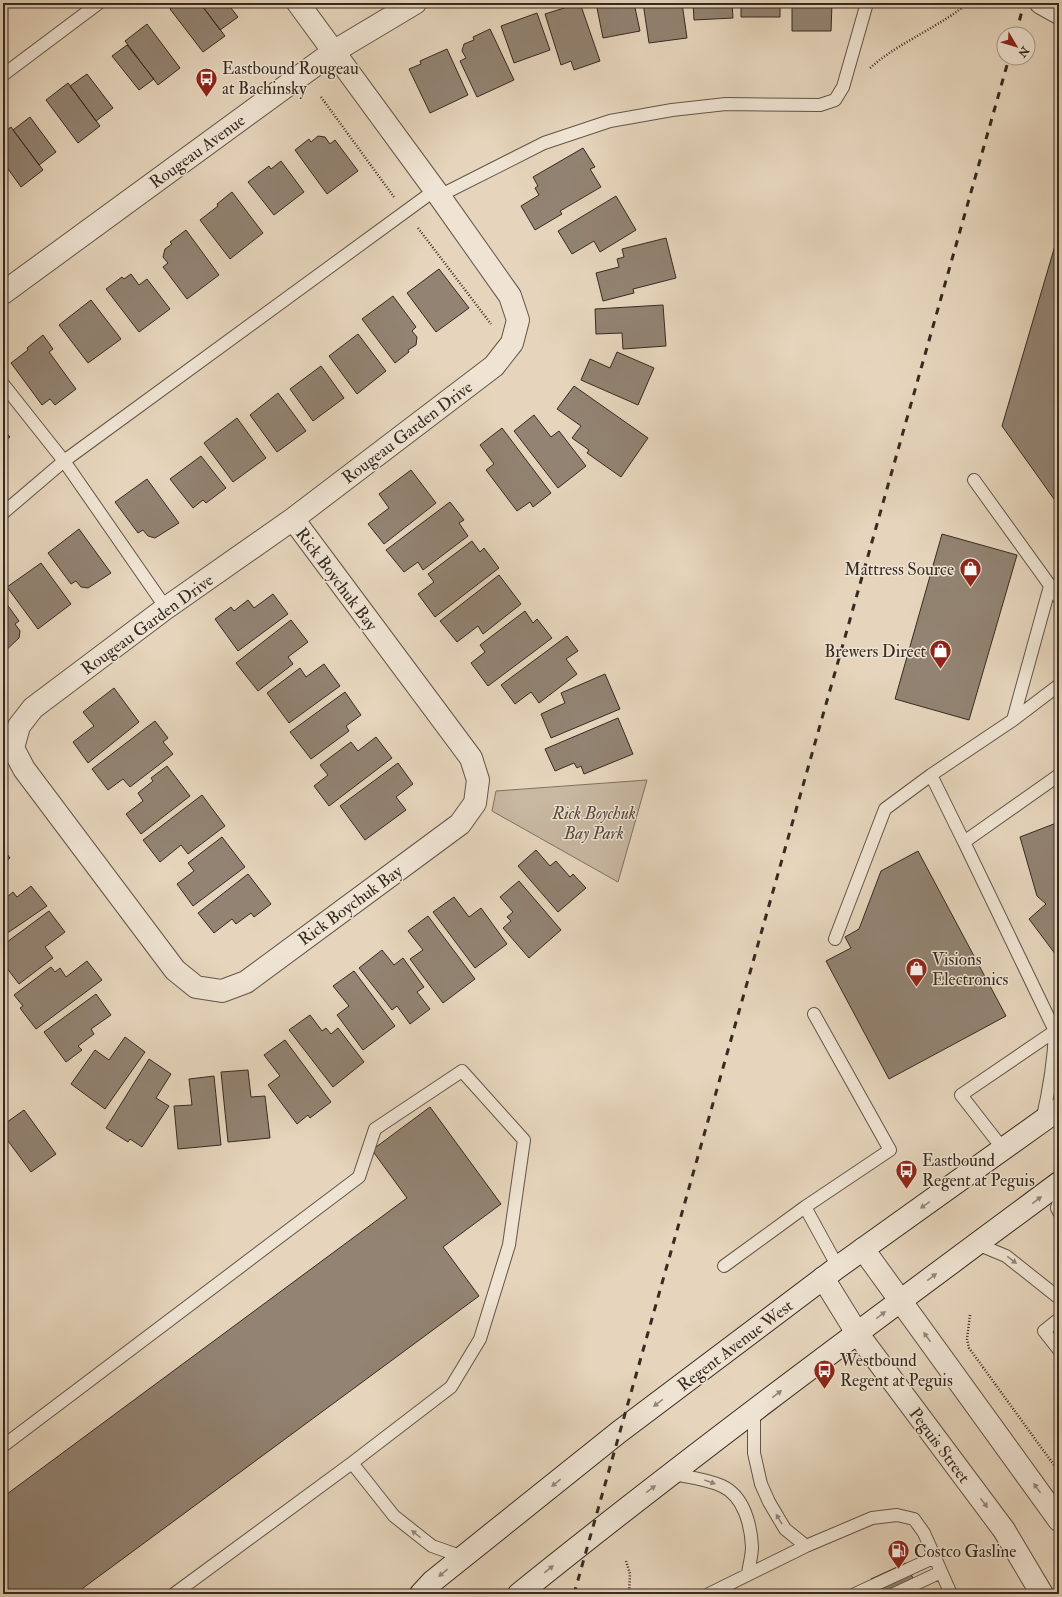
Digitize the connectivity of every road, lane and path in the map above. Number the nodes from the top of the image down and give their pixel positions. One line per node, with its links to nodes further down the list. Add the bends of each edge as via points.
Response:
1 (100, 3): 10 (lane)
2 (298, 3): 8 (street, Rougeau Garden Drive)
3 (415, 3): 8 (street, Rougeau Avenue)
4 (867, 3): 11 (lane, via 844,87 834,100 820,105 726,104 610,121 544,143)
5 (968, 3): 9 (path)
6 (1041, 3): 7 (street)
7 (1059, 13)
8 (333, 52): 11 (street, Rougeau Garden Drive); 12 (street, Rougeau Avenue)
9 (869, 69)
10 (3, 75)
11 (437, 193): 14 (lane); 17 (street, Rougeau Garden Drive, via 510,296 518,320 512,343 494,366)
12 (3, 293)
13 (3, 384): 14 (lane)
14 (64, 461): 16 (lane); 20 (lane)
15 (974, 480): 18 (lane)
16 (3, 513)
17 (293, 518): 20 (street, Rougeau Garden Drive); 23 (street, Rick Boychuk Bay, via 471,758 478,780 475,803 460,824 246,982 222,991 196,988 175,970 24,769 13,748)
18 (1050, 586): 19 (lane); 22 (lane)
19 (1059, 598)
20 (166, 608): 23 (street, Rougeau Garden Drive, via 33,708)
21 (1059, 685): 22 (lane)
22 (1013, 720): 24 (lane)
23 (19, 726)
24 (931, 775): 26 (lane); 27 (lane, via 885,809)
25 (1059, 775): 26 (lane)
26 (964, 842): 29 (lane)
27 (835, 939)
28 (814, 1014): 34 (lane, via 890,1150)
29 (1057, 1033): 30 (lane, via 1051,1085); 31 (lane, via 961,1095)
30 (1051, 1115): 31 (street, Regent Avenue West)
31 (1003, 1149): 37 (street, Regent Avenue West, one-way to 37)
32 (1059, 1183): 36 (street, one-way to 32)
33 (1059, 1201): 35 (lane)
34 (805, 1208): 38 (lane); 39 (lane)
35 (1059, 1212)
36 (977, 1244): 40 (lane, one-way to 40, via 1006,1256); 41 (street, one-way to 36)
37 (863, 1249): 39 (street, Regent Avenue West); 41 (street)
38 (724, 1266)
39 (831, 1272): 44 (street, Peguis Street); 53 (street, Regent Avenue West, one-way to 53, via 619,1432)
40 (1059, 1298)
41 (901, 1300): 44 (street, one-way to 41); 51 (street, one-way to 41)
42 (970, 1315): 49 (path, via 967,1339 969,1348)
43 (1059, 1319): 45 (lane, via 1044,1330)
44 (857, 1333): 46 (street, one-way to 44); 66 (street, Peguis Street, one-way to 66, via 1004,1530)
45 (1059, 1350)
46 (754, 1411): 50 (street); 52 (lane, one-way to 46, via 785,1529 761,1484 754,1453)
47 (3, 1446): 48 (lane, via 359,1177 375,1129 462,1072 524,1140 509,1245 480,1339 451,1387)
48 (352, 1464): 53 (lane, one-way to 48, via 432,1546 394,1516); 59 (lane)
49 (1059, 1472)
50 (672, 1474): 57 (lane, one-way to 57, via 701,1479 724,1487 740,1502 749,1524 752,1548); 61 (street, one-way to 50)
51 (1059, 1520)
52 (806, 1546): 54 (lane, via 872,1518 897,1515 914,1518 924,1533); 57 (lane)
53 (463, 1557): 60 (street, Regent Avenue West, one-way to 60)
54 (934, 1557): 56 (lane); 64 (lane)
55 (626, 1561): 62 (path, via 630,1574)
56 (941, 1572): 58 (lane); 65 (lane)
57 (748, 1574): 63 (lane)
58 (949, 1593)
59 (174, 1594)
60 (421, 1594)
61 (519, 1594)
62 (629, 1594)
63 (709, 1594)
64 (855, 1594)
65 (894, 1594)
66 (1042, 1594)

